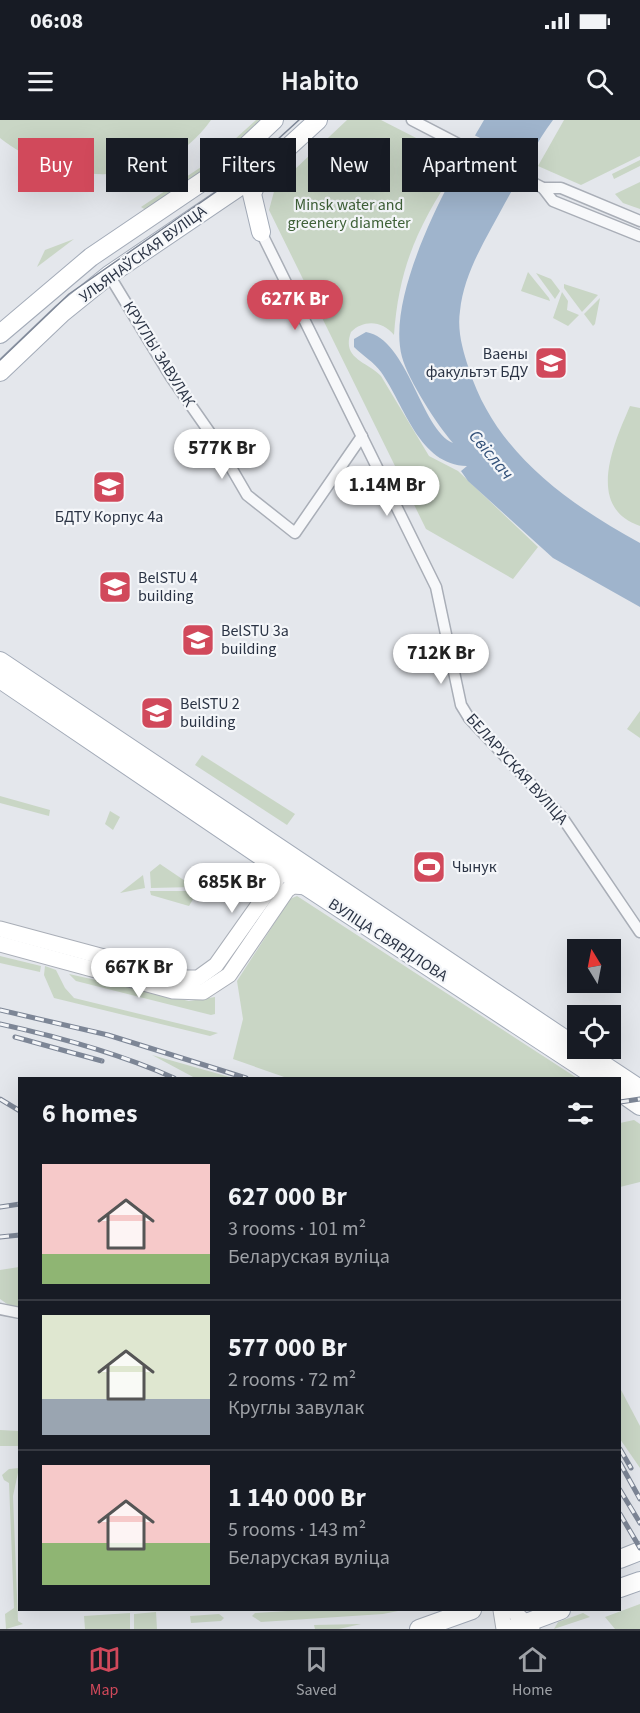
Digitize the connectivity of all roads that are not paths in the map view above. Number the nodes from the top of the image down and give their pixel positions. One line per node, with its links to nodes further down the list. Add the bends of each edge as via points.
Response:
1 (274, 120): 12 (main road, УЛЬЯНАЎСКАЯ ВУЛІЦА, via 218,172)
2 (318, 120): 4 (main road, УЛЬЯНАЎСКАЯ ВУЛІЦА)
3 (412, 120): 5 (street)
4 (296, 140)
5 (543, 188): 9 (street, via 561,188); 11 (street, via 553,201)
6 (230, 192): 8 (main road, УЛЬЯНАЎСКАЯ ВУЛІЦА)
7 (253, 192): 10 (main road)
8 (218, 200): 10 (main road, via 242,205); 13 (main road, УЛЬЯНАЎСКАЯ ВУЛІЦА)
9 (640, 221)
10 (261, 232): 16 (street, БЕЛАРУСКАЯ ВУЛІЦА)
11 (640, 236)
12 (91, 257): 13 (main road); 14 (main road, УЛЬЯНАЎСКАЯ ВУЛІЦА)
13 (109, 275): 15 (main road, УЛЬЯНАЎСКАЯ ВУЛІЦА); 16 (street, КРУГЛЫ ЗАВУЛАК, via 247,495 295,532)
14 (0, 334)
15 (0, 372)
16 (362, 436): 22 (street, БЕЛАРУСКАЯ ВУЛІЦА, via 436,587 450,661 465,712 562,817)
17 (0, 661): 19 (main road, ВУЛІЦА СВЯРДЛОВА)
18 (0, 679): 19 (main road, ВУЛІЦА СВЯРДЛОВА)
19 (287, 864): 20 (main road, ВУЛІЦА СВЯРДЛОВА); 21 (main road, via 216,965 198,978 182,978); 24 (main road, ВУЛІЦА СВЯРДЛОВА)
20 (307, 887): 23 (main road, via 293,886 287,890 229,975 203,992 172,991); 26 (main road, ВУЛІЦА СВЯРДЛОВА)
21 (0, 928)
22 (640, 932)
23 (0, 944)
24 (567, 1041)
25 (595, 1059): 27 (main road, ВУЛІЦА СВЯРДЛОВА)
26 (596, 1077)
27 (640, 1089)
28 (621, 1093): 29 (main road)
29 (640, 1106)
30 (0, 1309): 31 (street)
31 (18, 1313)
32 (640, 1551): 33 (main road)
33 (621, 1558)
34 (640, 1581): 35 (main road)
35 (621, 1588)
36 (469, 1611): 41 (main road)
37 (501, 1611): 42 (main road)
38 (513, 1611): 40 (main road)
39 (559, 1611): 40 (main road)
40 (530, 1626): 43 (main road)
41 (419, 1629)
42 (504, 1629)
43 (510, 1629)

